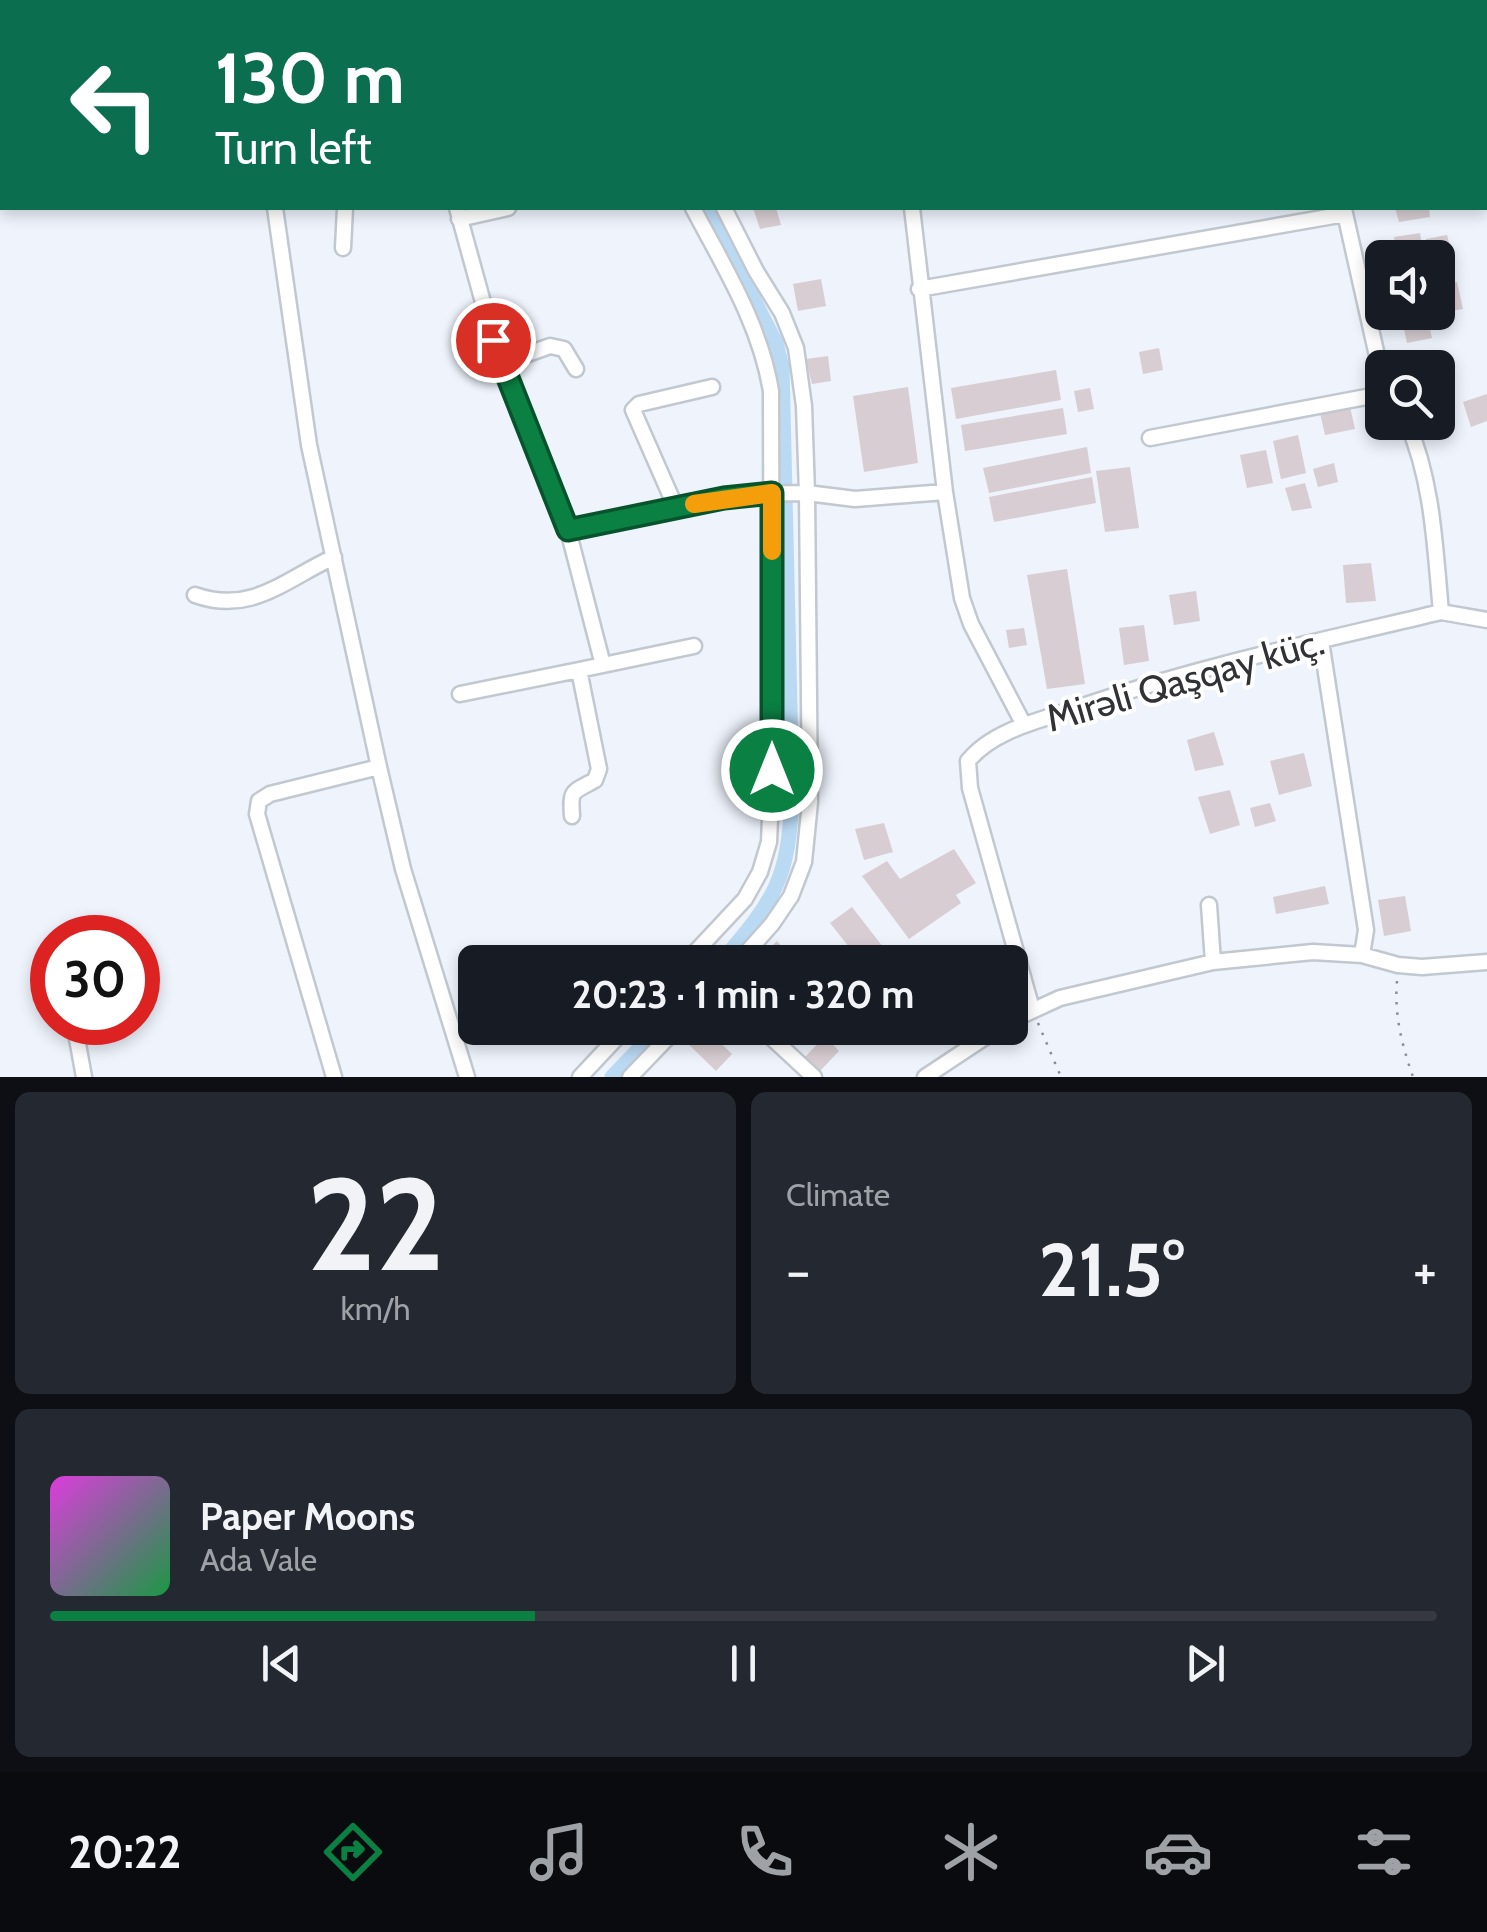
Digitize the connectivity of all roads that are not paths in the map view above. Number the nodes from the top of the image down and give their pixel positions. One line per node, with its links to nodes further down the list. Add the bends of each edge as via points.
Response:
1 (274, 210): 23 (street, via 309,445)
2 (344, 210): 9 (street)
3 (488, 210): 8 (street)
4 (694, 210): 19 (street, via 764,358 771,391)
5 (725, 210): 20 (street, via 796,348)
6 (912, 210): 10 (street)
7 (1344, 211): 10 (street); 11 (street)
8 (458, 213): 12 (street)
9 (344, 248)
10 (920, 290): 18 (street)
11 (1376, 350)
12 (500, 364): 13 (street, via 550,346 564,348); 22 (street)
13 (576, 368)
14 (712, 387): 21 (street, via 633,410)
15 (1365, 397): 16 (street)
16 (1150, 438)
17 (1415, 440): 25 (street, via 1432,512)
18 (944, 492): 20 (street, via 856,499); 32 (street, via 970,624)
19 (772, 493): 20 (street); 21 (street); 36 (street, via 769,842 746,898)
20 (807, 493): 37 (street, via 810,802 804,862 790,896)
21 (676, 508): 22 (street)
22 (568, 530): 29 (street)
23 (334, 557): 24 (street, via 244,601); 33 (street)
24 (196, 595)
25 (1441, 612): 26 (street, Mirəli Qaşqay küç.); 27 (street, Mirəli Qaşqay küç.)
26 (1487, 620)
27 (1321, 641): 32 (street, Mirəli Qaşqay küç.); 38 (street, via 1366,930)
28 (694, 646): 29 (street)
29 (603, 665): 30 (street)
30 (579, 670): 31 (street); 34 (street, via 598,768 595,780 570,795)
31 (460, 694)
32 (1024, 725): 41 (street, Mirəli Qaşqay küç., via 976,752 967,772)
33 (378, 767): 49 (street, via 270,794 259,801 257,814); 50 (street)
34 (572, 816)
35 (1209, 905): 39 (street)
36 (702, 945)
37 (753, 945)
38 (1362, 955): 39 (street, via 1313,952); 40 (street, via 1444,968)
39 (1214, 962): 41 (street)
40 (1487, 962)
41 (1032, 1009): 42 (street)
42 (1028, 1011)
43 (78, 1045): 48 (street)
44 (610, 1045): 51 (street)
45 (661, 1045): 52 (street)
46 (779, 1045): 53 (street)
47 (974, 1045): 54 (street)
48 (84, 1077)
49 (334, 1077)
50 (466, 1077)
51 (580, 1077)
52 (630, 1077)
53 (814, 1077)
54 (925, 1077)

